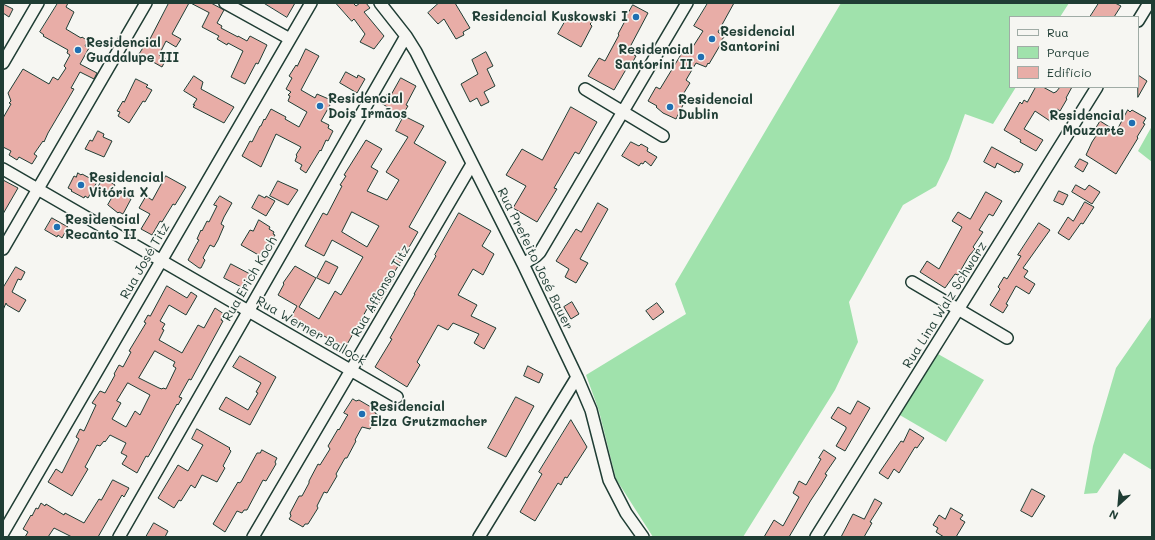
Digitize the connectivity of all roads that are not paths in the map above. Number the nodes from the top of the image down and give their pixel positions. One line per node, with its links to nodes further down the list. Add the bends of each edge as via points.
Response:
1 (38, 3): 11 (street)
2 (146, 3): 18 (street)
3 (225, 3): 10 (street)
4 (311, 3): 10 (street, Rua José Titz)
5 (380, 3): 9 (street, Rua Prefeito José Bauer)
6 (687, 3): 14 (street)
7 (1149, 3): 8 (street)
8 (1139, 19)
9 (406, 36): 16 (street, Rua Prefeito José Bauer); 24 (street, Rua Erich Koch)
10 (290, 39): 20 (street, Rua José Titz)
11 (3, 62)
12 (1096, 88): 23 (street, Rua Lina Walz Schwarz)
13 (585, 89): 14 (street)
14 (623, 112): 15 (street); 21 (street, via 540,252)
15 (663, 136)
16 (472, 164): 21 (street, Rua Prefeito José Bauer); 26 (street, Rua Affonso Titz)
17 (3, 169): 18 (street, Rua Werner Ballock)
18 (38, 190): 19 (street); 20 (street, Rua Werner Ballock)
19 (3, 249)
20 (161, 261): 24 (street, Rua Werner Ballock); 29 (street, Rua José Titz)
21 (523, 264): 27 (street, Rua Prefeito José Bauer)
22 (912, 282): 23 (street)
23 (958, 310): 25 (street); 34 (street, Rua Lina Walz Schwarz)
24 (248, 311): 26 (street, Rua Werner Ballock); 30 (street, Rua Erich Koch)
25 (1006, 338)
26 (351, 371): 28 (street, Rua Werner Ballock); 31 (street, Rua Affonso Titz)
27 (577, 376): 32 (street); 33 (street, Rua Prefeito José Bauer, via 591,410 609,480)
28 (397, 397)
29 (3, 533)
30 (119, 537)
31 (253, 537)
32 (479, 537)
33 (643, 537)
34 (816, 537)

